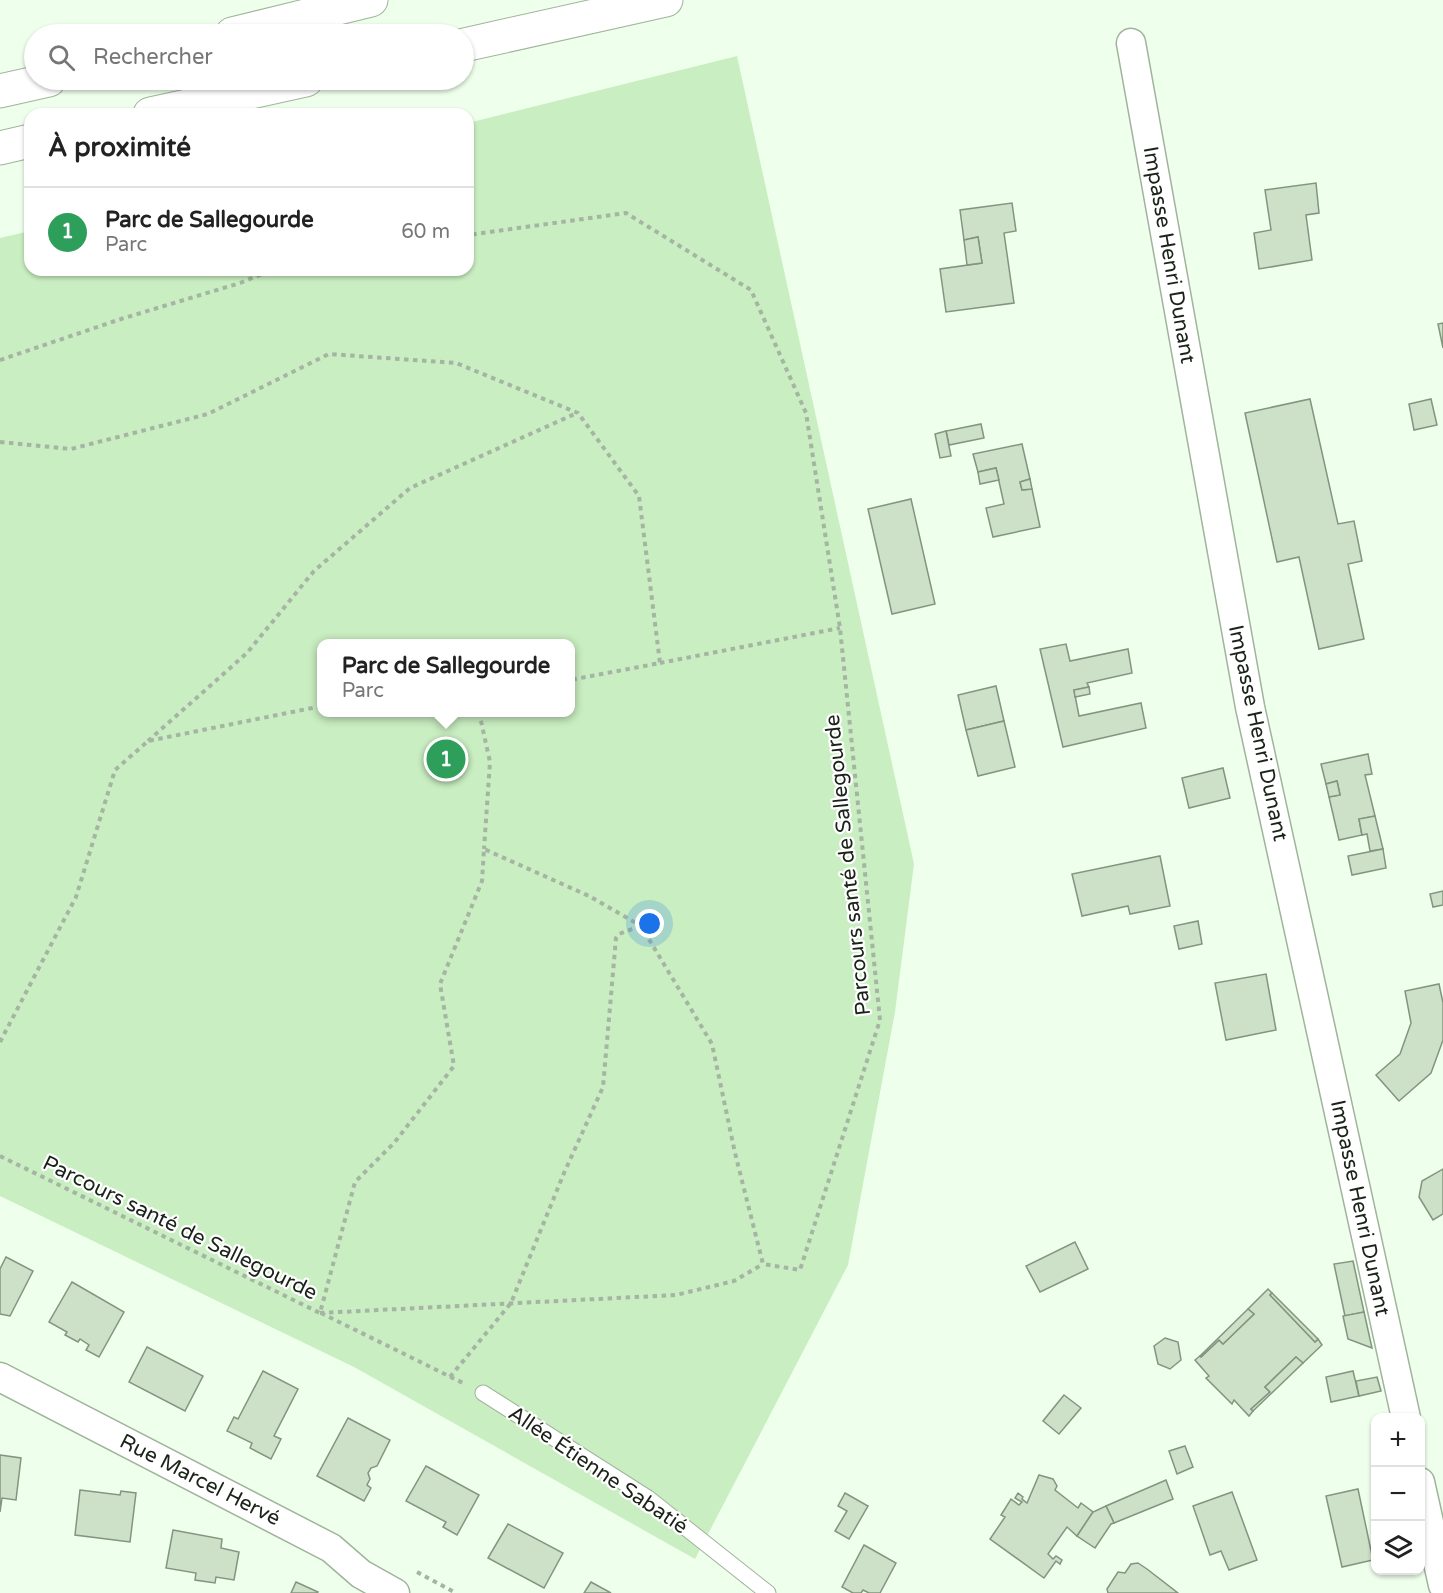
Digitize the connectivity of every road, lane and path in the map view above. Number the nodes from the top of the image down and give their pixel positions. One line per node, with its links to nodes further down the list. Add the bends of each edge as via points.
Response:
1 (339, 0): 4 (highway)
2 (371, 0): 5 (highway)
3 (666, 0): 6 (highway)
4 (251, 24)
5 (273, 24)
6 (474, 43)
7 (1131, 44): 35 (street, Impasse Henri Dunant, via 1252,717)
8 (24, 86): 10 (highway)
9 (260, 90): 11 (highway)
10 (0, 91)
11 (178, 108)
12 (24, 142): 13 (highway)
13 (0, 148)
14 (474, 234): 19 (path, Parcours santé de Sallegourde, via 626,213 751,290 806,413)
15 (257, 276): 16 (path)
16 (0, 360)
17 (578, 413): 18 (path, via 456,363 329,354 208,414 72,449); 20 (path, via 639,496); 24 (path, via 410,488 314,571 247,653)
18 (0, 442)
19 (840, 628): 20 (path); 29 (path, Parcours santé de Sallegourde, via 880,1020 800,1270)
20 (660, 663): 21 (path)
21 (575, 679)
22 (317, 707): 24 (path)
23 (480, 717): 25 (path, Parcours santé de Sallegourde, via 490,762)
24 (148, 741): 27 (path, via 115,770 76,897)
25 (484, 849): 26 (path, via 589,896); 31 (path, Parcours santé de Sallegourde, via 482,881 440,984 454,1066 394,1143 354,1182)
26 (641, 926): 29 (path, via 712,1044); 30 (path, via 616,938 603,1087)
27 (0, 1041)
28 (0, 1156): 31 (path, Parcours santé de Sallegourde)
29 (763, 1264): 30 (path, via 734,1281 676,1296)
30 (511, 1303): 31 (path); 33 (path)
31 (320, 1313): 33 (path)
32 (0, 1377): 38 (street, Rue Marcel Hervé, via 332,1548 361,1574)
33 (450, 1377): 34 (path)
34 (483, 1393): 39 (lane, Allée Étienne Sabatié, via 648,1498)
35 (1405, 1413)
36 (1425, 1504): 37 (street)
37 (1443, 1585)
38 (395, 1593)
39 (768, 1593)

